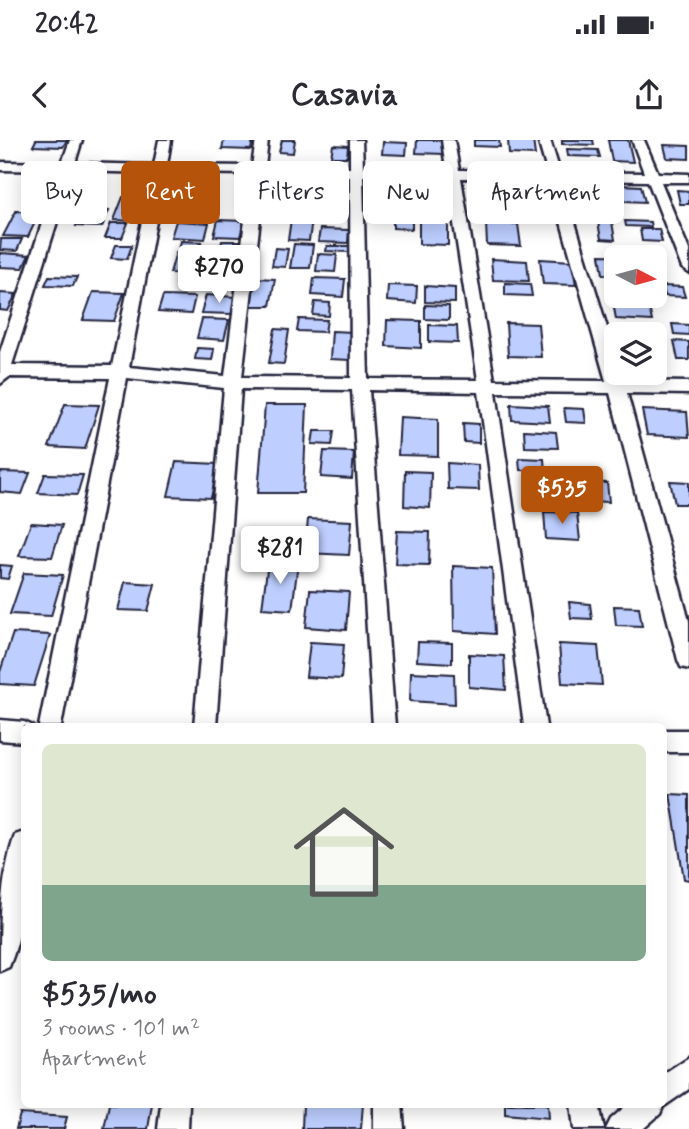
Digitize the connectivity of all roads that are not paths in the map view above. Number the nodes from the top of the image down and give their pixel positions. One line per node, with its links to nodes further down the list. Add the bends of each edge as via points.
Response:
1 (76, 140): 8 (street)
2 (165, 140): 9 (street)
3 (262, 140): 10 (street)
4 (356, 140): 16 (street)
5 (448, 140): 11 (street)
6 (544, 140): 12 (street)
7 (638, 140): 19 (street)
8 (70, 161)
9 (160, 161)
10 (259, 161)
11 (451, 161)
12 (549, 161)
13 (0, 166): 14 (street)
14 (21, 166)
15 (349, 171): 16 (street)
16 (355, 171): 17 (street); 31 (street)
17 (363, 171)
18 (624, 176): 19 (street)
19 (651, 177): 21 (street); 26 (street)
20 (453, 178): 33 (street)
21 (689, 178)
22 (49, 224): 29 (street)
23 (148, 224): 28 (street)
24 (252, 224): 30 (street)
25 (567, 224): 27 (street)
26 (689, 268)
27 (604, 343)
28 (120, 372): 29 (street); 30 (street); 36 (street)
29 (1, 373)
30 (233, 383): 31 (street); 37 (street)
31 (360, 385): 33 (street); 38 (street)
32 (617, 385): 33 (street); 34 (street); 35 (street)
33 (487, 386): 39 (street)
34 (689, 388)
35 (689, 660)
36 (51, 723)
37 (205, 723)
38 (384, 723)
39 (535, 723)
40 (0, 730): 41 (street)
41 (21, 732)
42 (667, 741): 43 (street)
43 (689, 741)
44 (21, 858): 45 (street)
45 (0, 958)
46 (689, 1071): 47 (street)
47 (667, 1090)
48 (175, 1108): 52 (street)
49 (388, 1108): 53 (street)
50 (586, 1108): 54 (street)
51 (645, 1108): 55 (street)
52 (173, 1129)
53 (388, 1129)
54 (589, 1129)
55 (621, 1129)

